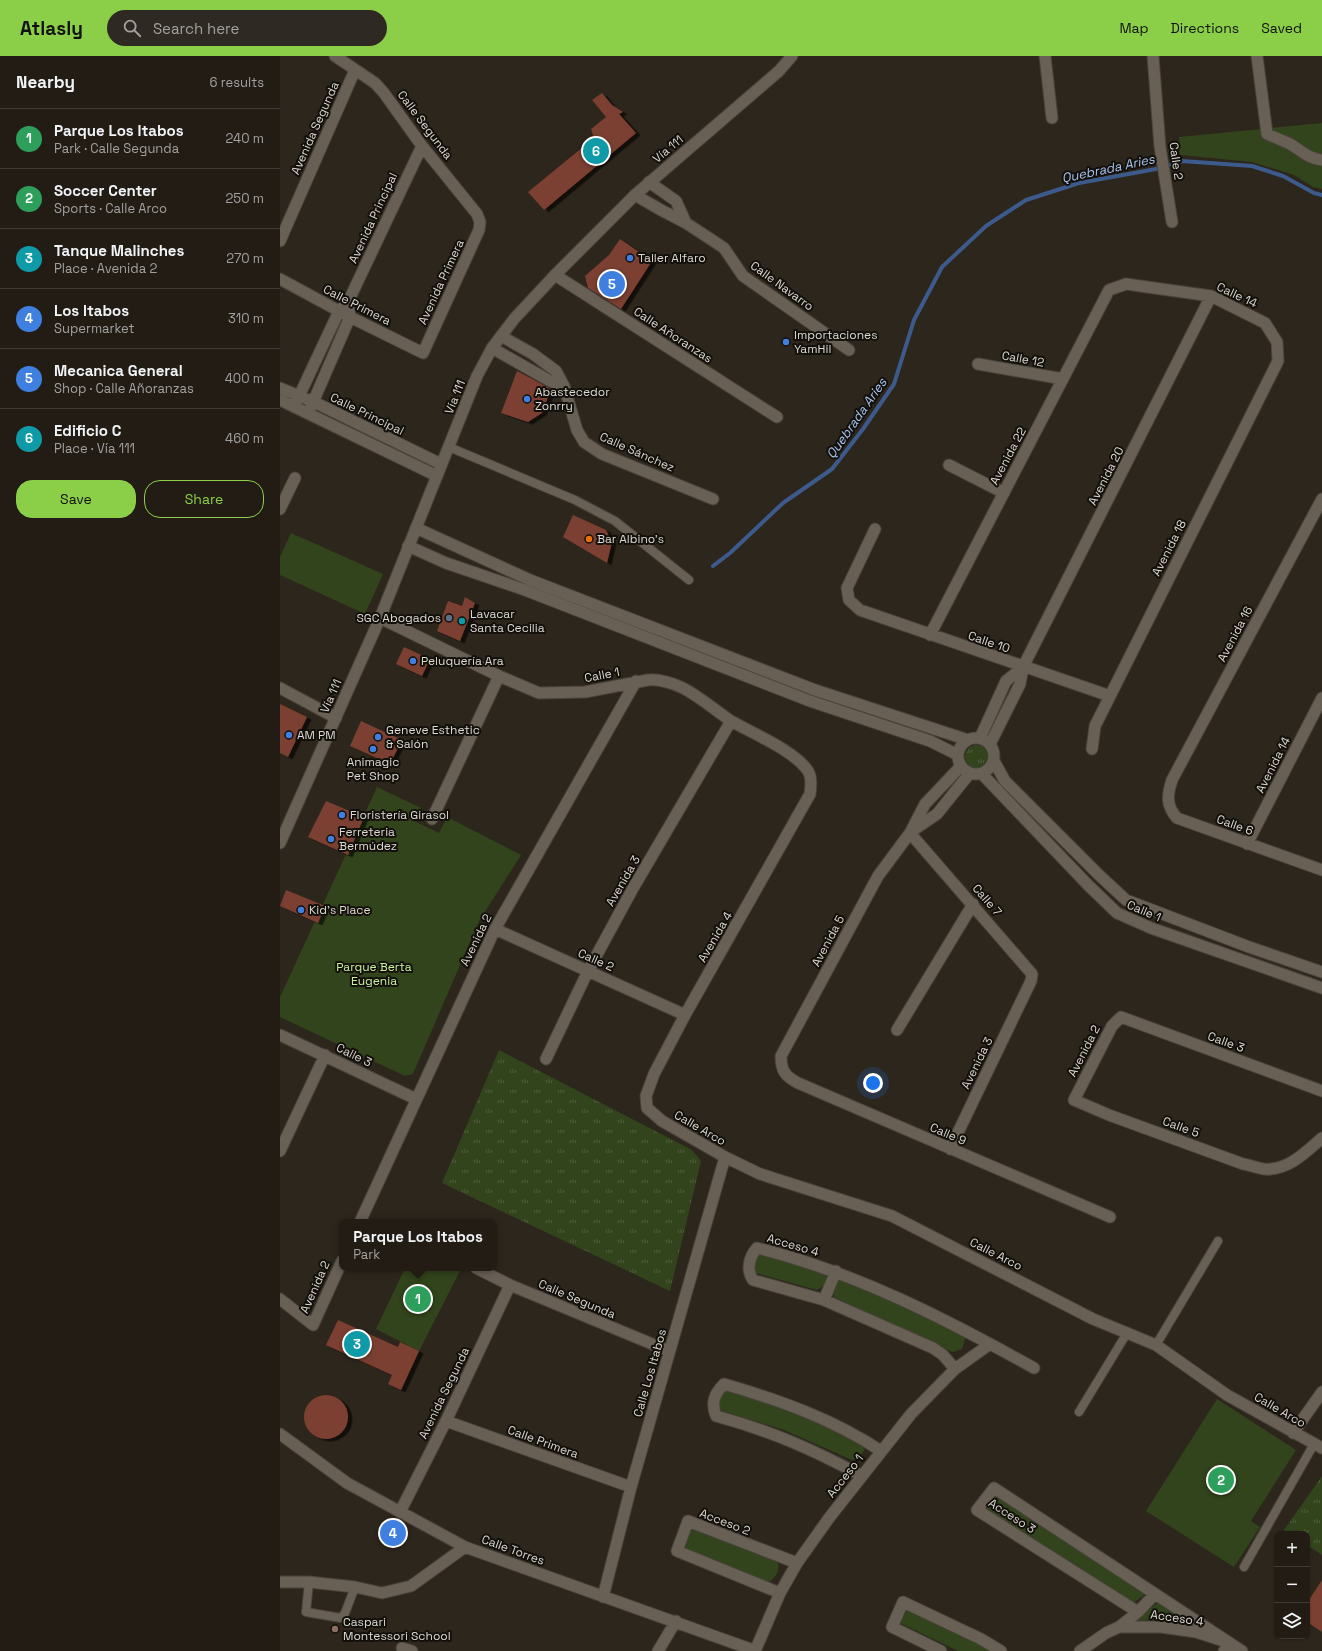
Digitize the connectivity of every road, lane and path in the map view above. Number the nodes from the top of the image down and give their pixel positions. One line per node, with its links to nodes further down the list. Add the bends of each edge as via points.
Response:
1 (335, 56): 6 (street, Calle Segunda)
2 (792, 56): 10 (street, Vía 111, via 779,71)
3 (1044, 56): 7 (street)
4 (1153, 56): 13 (street, Calle 2, via 1160,147)
5 (1257, 56): 9 (street, via 1267,134 1303,154)
6 (355, 70): 8 (street, Calle Segunda, via 384,93); 15 (street, Avenida Segunda)
7 (1052, 118)
8 (422, 146): 12 (street, Calle Segunda, via 477,214); 20 (street, Avenida Principal)
9 (1322, 160)
10 (649, 182): 11 (street, Vía 111); 14 (street, via 676,201)
11 (635, 195): 14 (street, Calle Navarro); 16 (street, Vía 111)
12 (480, 222): 26 (street, Avenida Primera, via 479,230)
13 (1172, 222)
14 (686, 223): 25 (street, Calle Navarro, via 724,248 743,276)
15 (280, 241)
16 (555, 275): 23 (street, Vía 111); 37 (street, Calle Añoranzas)
17 (280, 279): 21 (street, Calle Primera)
18 (1109, 290): 19 (street, Calle 14, via 1126,284); 29 (street, Avenida 22)
19 (1211, 296): 27 (street, Calle 14, via 1265,323 1277,342); 56 (street, Avenida 20)
20 (348, 302): 21 (street, Avenida Principal); 22 (street)
21 (339, 311): 22 (street, Calle Primera); 32 (street, Avenida Principal)
22 (350, 317): 26 (street, Calle Primera); 34 (street)
23 (501, 336): 24 (street, Vía 111); 30 (street, Calle Sánchez, via 556,371)
24 (492, 348): 30 (street, via 550,381); 38 (street, Vía 111, via 477,376)
25 (849, 350)
26 (423, 353)
27 (1278, 361): 61 (street, Avenida 18)
28 (978, 364): 29 (street, Calle 12)
29 (1063, 379): 43 (street, Avenida 22)
30 (564, 386): 44 (street, Calle Sánchez, via 577,430 584,442 602,454)
31 (280, 388): 32 (street, Calle Principal)
32 (299, 396): 34 (street, Calle Principal); 35 (street, Avenida Principal)
33 (280, 400): 35 (street)
34 (314, 402): 36 (street); 39 (street, Calle Principal)
35 (294, 407): 36 (street)
36 (308, 413): 41 (street)
37 (778, 417)
38 (449, 447): 39 (street, Vía 111); 51 (lane, via 575,500 614,520)
39 (442, 464): 41 (street, Vía 111)
40 (949, 465): 43 (street)
41 (437, 476): 47 (street, Vía 111)
42 (295, 478): 46 (street)
43 (1004, 493): 54 (street, Avenida 22)
44 (713, 499)
45 (1322, 499): 76 (street, Avenida 16)
46 (280, 510)
47 (416, 528): 49 (street, Vía 111); 50 (street)
48 (875, 529): 54 (street, Calle 10, via 847,588 849,600 860,610)
49 (408, 546): 52 (street, via 446,563); 53 (street, Vía 111)
50 (530, 580): 52 (street); 55 (street)
51 (689, 580)
52 (525, 590): 55 (street)
53 (380, 618): 57 (street, Calle 1); 64 (street, Vía 111)
54 (930, 635): 56 (street, Calle 10)
55 (667, 639): 60 (street); 63 (street)
56 (1023, 667): 61 (street, Calle 10); 66 (street, via 1006,681); 68 (street, via 1020,684)
57 (499, 676): 58 (street, Calle 1, via 539,693 586,692); 77 (street)
58 (636, 681): 65 (street, Calle 1, via 657,679 685,689); 85 (street, Avenida 2)
59 (280, 688): 64 (street)
60 (815, 690): 63 (street); 67 (street)
61 (1110, 696): 69 (street, Avenida 18, via 1095,726)
62 (1322, 698): 80 (street, Avenida 14)
63 (810, 701): 70 (street, via 930,741)
64 (336, 718): 79 (street, Vía 111)
65 (732, 721): 75 (street, Calle 1, via 793,756 808,771); 88 (street, Avenida 3, via 632,890)
66 (980, 738): 67 (street); 68 (street)
67 (968, 740): 70 (street)
68 (990, 744): 71 (street, via 995,755)
69 (1092, 748)
70 (958, 754): 72 (street)
71 (994, 761): 74 (street); 82 (street, Calle 1, via 1005,780)
72 (961, 766): 73 (street); 78 (street, via 925,804)
73 (970, 774): 74 (street); 78 (street, via 937,814)
74 (982, 774): 83 (street, Calle 1)
75 (811, 780): 92 (street, Avenida 4, via 810,794 802,811)
76 (1172, 780): 80 (street, Calle 6, via 1168,802 1177,818)
77 (432, 819)
78 (910, 833): 84 (street, Calle 7); 98 (street, Avenida 5, via 878,876 781,1056)
79 (280, 843)
80 (1247, 844): 81 (street, Calle 6)
81 (1322, 870)
82 (1099, 875): 83 (street); 86 (street, Calle 1, via 1131,902)
83 (1088, 885): 87 (street, Calle 1, via 1117,913 1128,919)
84 (973, 904): 91 (street, Calle 7, via 1032,974); 94 (street)
85 (496, 929): 88 (street, Calle 2); 100 (street, Avenida 2)
86 (1249, 947): 87 (street); 89 (street, Calle 1)
87 (1244, 960): 90 (street, Calle 1)
88 (588, 971): 92 (street, Calle 2); 97 (street, Avenida 3)
89 (1322, 972)
90 (1322, 988)
91 (1027, 989): 104 (street, Avenida 3)
92 (685, 1015): 102 (street, Avenida 4, via 654,1074 646,1096)
93 (1121, 1017): 99 (street, Calle 3); 101 (street, Avenida 2, via 1112,1026)
94 (897, 1030)
95 (280, 1035): 96 (street, Calle 3)
96 (325, 1055): 100 (street, Calle 3); 105 (street)
97 (546, 1060)
98 (781, 1068): 104 (street, Calle 9, via 787,1077 798,1083)
99 (1322, 1091)
100 (416, 1099): 108 (street, Avenida 2)
101 (1074, 1100): 103 (street, Calle 5, via 1243,1164 1264,1169 1281,1168 1301,1156)
102 (647, 1108): 106 (street, Calle Arco, via 662,1121)
103 (1322, 1138)
104 (950, 1149): 107 (street, Calle 9)
105 (280, 1151)
106 (725, 1157): 116 (street, Calle Arco, via 760,1174 892,1216 1093,1319); 119 (street, Calle Los Itabos)
107 (1110, 1217)
108 (361, 1219)
109 (1218, 1241): 118 (lane)
110 (339, 1267): 114 (street, Avenida 2, via 313,1325)
111 (482, 1271): 113 (street, Calle Segunda)
112 (836, 1271): 115 (street); 115 (street, Acceso 4, via 757,1248 753,1253 748,1267 753,1280); 117 (street, Acceso 4)
113 (510, 1285): 119 (street, Calle Segunda); 124 (street, Avenida Segunda)
114 (280, 1299)
115 (824, 1300): 121 (street, Acceso 4, via 933,1348)
116 (1127, 1333): 118 (street, Calle Arco); 123 (lane)
117 (990, 1344): 120 (street, Acceso 4); 121 (street, Acceso 1)
118 (1156, 1344): 125 (street, Calle Arco, via 1227,1395)
119 (669, 1351): 130 (street, Calle Los Itabos)
120 (1034, 1368)
121 (955, 1369): 128 (street, Acceso 1, via 911,1414)
122 (1322, 1392): 125 (street)
123 (1079, 1412)
124 (446, 1421): 130 (street, Calle Primera); 131 (street, Avenida Segunda)
125 (1292, 1433): 127 (street, Calle Arco)
126 (280, 1434): 131 (street, Calle Torres, via 347,1483)
127 (1318, 1446): 134 (lane)
128 (881, 1450): 129 (street, Acceso 1); 129 (street, via 792,1406 724,1384 716,1392 712,1406 716,1416 789,1439)
129 (862, 1476): 133 (street, Acceso 1)
130 (631, 1487): 140 (street, Calle Los Itabos)
131 (400, 1512): 132 (street, Calle Torres)
132 (465, 1546): 137 (street, via 411,1586 382,1594); 140 (street, Calle Torres)
133 (796, 1564): 138 (street, Acceso 1); 138 (street, Acceso 2, via 688,1521 677,1551)
134 (1244, 1567)
135 (280, 1582): 136 (street)
136 (309, 1582): 137 (street); 137 (lane, via 306,1612 341,1618)
137 (356, 1587)
138 (780, 1593): 146 (street, Acceso 1)
139 (1155, 1594): 141 (street); 141 (street, Acceso 3, via 994,1488 978,1510); 144 (street, Acceso 4)
140 (603, 1597): 142 (street, Calle Torres)
141 (1138, 1612): 143 (street)
142 (676, 1621): 145 (street); 146 (street, Calle Torres)
143 (1119, 1627): 144 (street, Acceso 4, via 1161,1627 1189,1631); 149 (street)
144 (1227, 1647): 150 (street, Acceso 4)
145 (658, 1651)
146 (756, 1651)
147 (941, 1651): 148 (street, via 892,1627 903,1602)
148 (1001, 1651)
149 (1080, 1651)
150 (1242, 1651)

